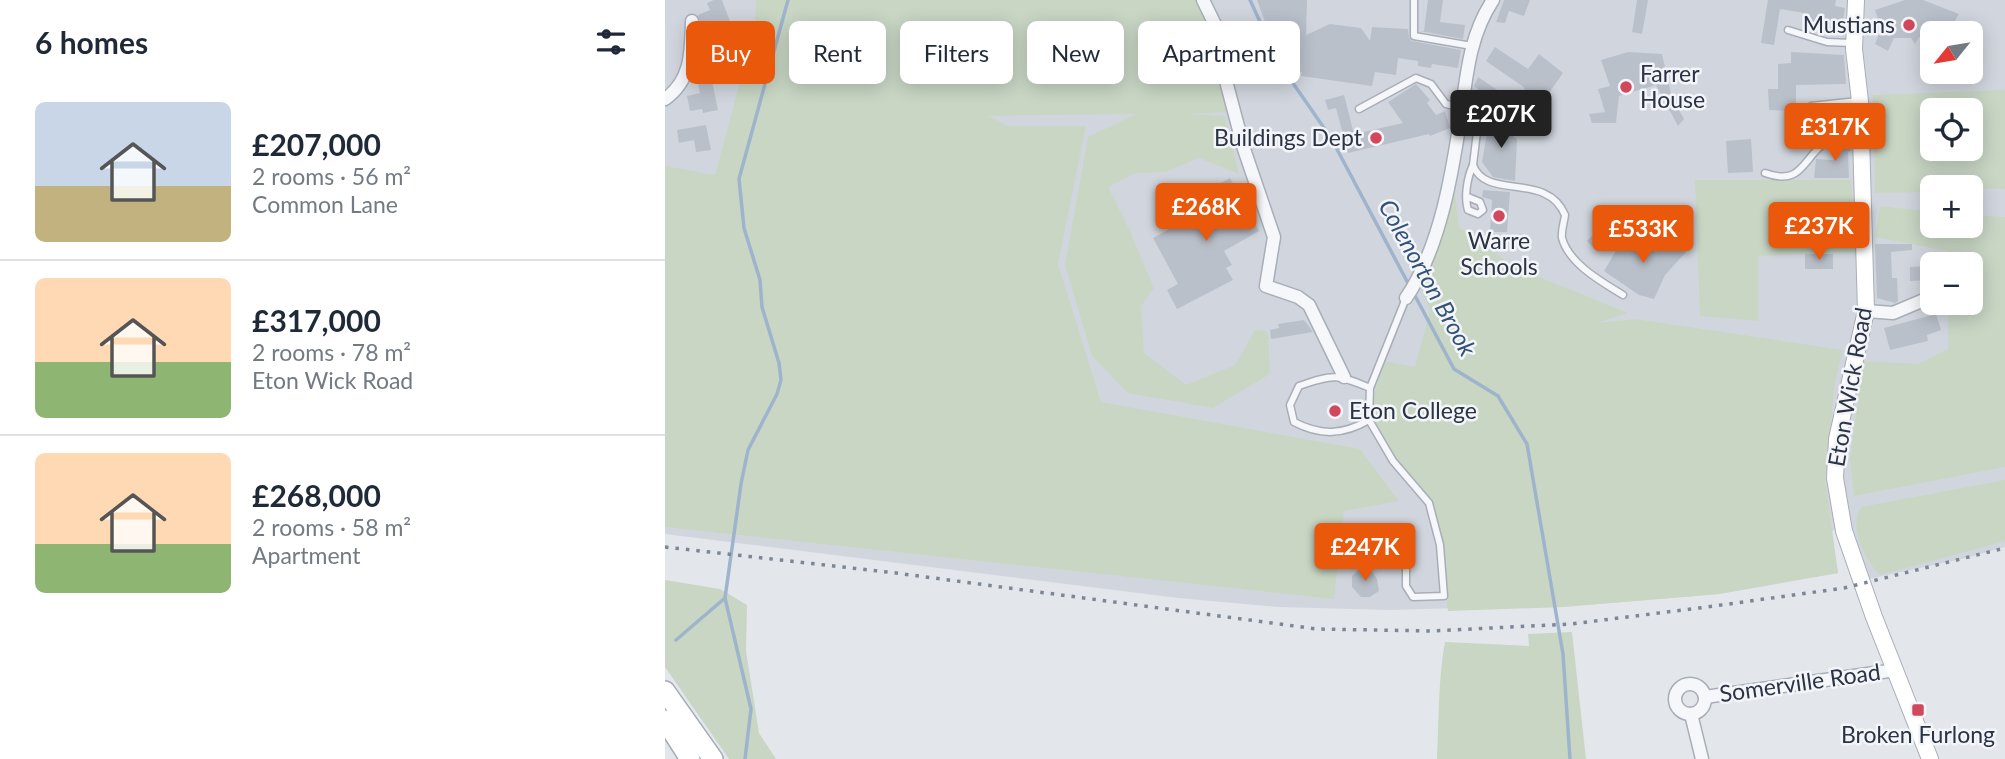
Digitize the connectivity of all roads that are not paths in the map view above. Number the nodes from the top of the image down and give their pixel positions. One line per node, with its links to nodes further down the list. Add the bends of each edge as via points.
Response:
1 (1203, 0): 22 (street, via 1222,39 1226,80 1244,149 1274,237 1266,286 1310,305)
2 (1414, 0): 7 (lane, via 1414,36)
3 (1493, 0): 7 (street)
4 (1856, 0): 6 (main road, Eton Wick Road)
5 (1788, 30): 6 (lane, via 1827,42)
6 (1854, 43): 10 (main road, Eton Wick Road)
7 (1472, 46): 11 (street)
8 (686, 76): 9 (street)
9 (665, 99)
10 (1860, 101): 12 (lane); 14 (main road, Eton Wick Road)
11 (1462, 105): 13 (lane, via 1448,106 1431,84 1416,78); 15 (lane, via 1472,102 1480,107); 19 (street, via 1444,201 1419,278)
12 (1811, 106)
13 (1359, 109)
14 (1861, 131): 16 (lane, via 1842,134 1822,145 1802,171 1776,177); 21 (main road, Eton Wick Road)
15 (1473, 165): 17 (lane); 18 (lane, via 1486,182 1522,186 1555,200 1565,215 1563,239 1572,255)
16 (1766, 173)
17 (1468, 197)
18 (1623, 295)
19 (1406, 298): 23 (lane)
20 (1920, 302): 21 (street, via 1893,313)
21 (1866, 311): 26 (main road, Eton Wick Road, via 1837,439 1835,478 1844,531)
22 (1344, 377): 23 (lane); 24 (lane, via 1326,377 1299,386 1290,405 1294,422 1335,434)
23 (1370, 388): 24 (lane)
24 (1369, 420): 25 (lane, via 1393,461 1429,503 1438,533 1444,596 1413,597 1406,586 1406,550)
25 (1387, 550)
26 (1896, 670): 28 (street, Somerville Road); 34 (main road, Eton Wick Road)
27 (665, 691): 32 (main road)
28 (1705, 697): 29 (street, via 1701,709); 29 (street, via 1693,684 1677,691 1678,708)
29 (1691, 714): 33 (street)
30 (665, 720): 31 (main road)
31 (690, 759)
32 (713, 759)
33 (1702, 759)
34 (1930, 759)

